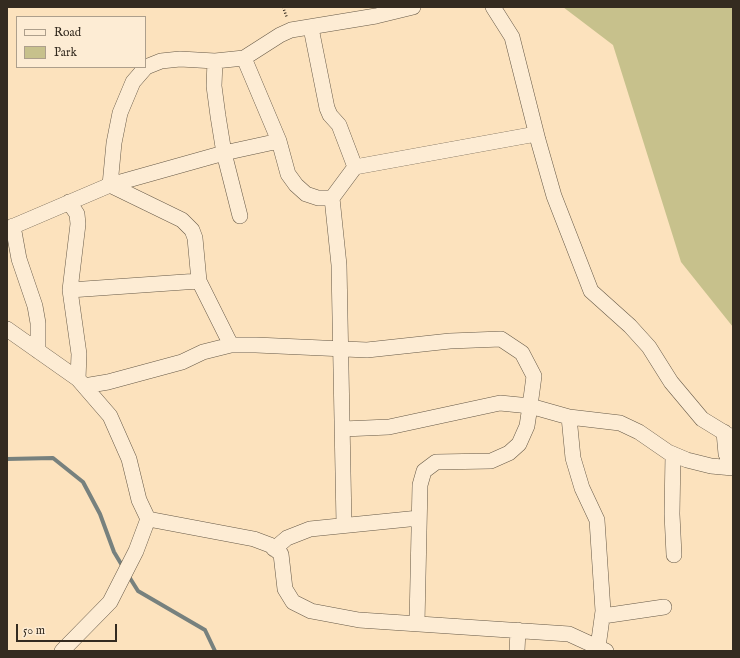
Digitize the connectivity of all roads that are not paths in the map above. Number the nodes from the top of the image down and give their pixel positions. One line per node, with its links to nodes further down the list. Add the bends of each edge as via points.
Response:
1 (413, 7): 3 (street)
2 (493, 7): 8 (street, via 512,37)
3 (311, 28): 4 (street, via 291,30); 11 (street, via 327,108 339,125)
4 (244, 58): 5 (street); 9 (street)
5 (214, 61): 6 (street, via 180,59 161,61); 10 (street, via 214,86)
6 (146, 67)
7 (145, 68): 12 (street, via 133,82 120,113)
8 (536, 134): 11 (street); 27 (street, via 554,196 591,291 649,347 671,382 702,419)
9 (279, 141): 10 (street); 13 (street, via 288,174 296,186 306,194 318,198)
10 (224, 153): 12 (street); 15 (street)
11 (355, 167): 13 (street)
12 (110, 185): 14 (street); 17 (street, via 182,220 192,230)
13 (332, 198): 21 (street, via 339,265)
14 (69, 202): 16 (street); 18 (street, via 77,214 78,224)
15 (240, 216)
16 (10, 228): 22 (street, via 35,306)
17 (199, 281): 18 (street); 20 (street)
18 (70, 290): 23 (street)
19 (7, 329): 22 (street)
20 (231, 345): 21 (street); 23 (street, via 133,376)
21 (341, 350): 24 (street, via 368,350 501,338 522,353 534,376); 26 (street)
22 (38, 351): 23 (street)
23 (81, 382): 31 (street, via 110,416 129,459 139,500)
24 (530, 406): 25 (street); 26 (street, via 500,403 389,427); 30 (street, via 524,432 518,444 509,453 492,461 436,462 424,471 420,485)
25 (570, 417): 28 (street, via 620,423); 36 (street, via 573,458 582,488 597,520)
26 (343, 429): 32 (street)
27 (728, 435): 29 (street, via 726,454)
28 (673, 454): 29 (street, via 711,466); 34 (street)
29 (733, 468)
30 (420, 518): 32 (street); 37 (street)
31 (148, 519): 33 (street, via 254,539); 40 (street, via 136,551 110,602)
32 (344, 524): 33 (street, via 310,529 287,538)
33 (274, 549): 37 (street, via 280,554 285,589 293,602 311,611 359,620)
34 (674, 554)
35 (664, 607): 36 (street)
36 (603, 616): 39 (street)
37 (418, 622): 38 (street)
38 (518, 630): 39 (street, via 569,634); 41 (street)
39 (603, 649)
40 (62, 651)
41 (518, 651)

